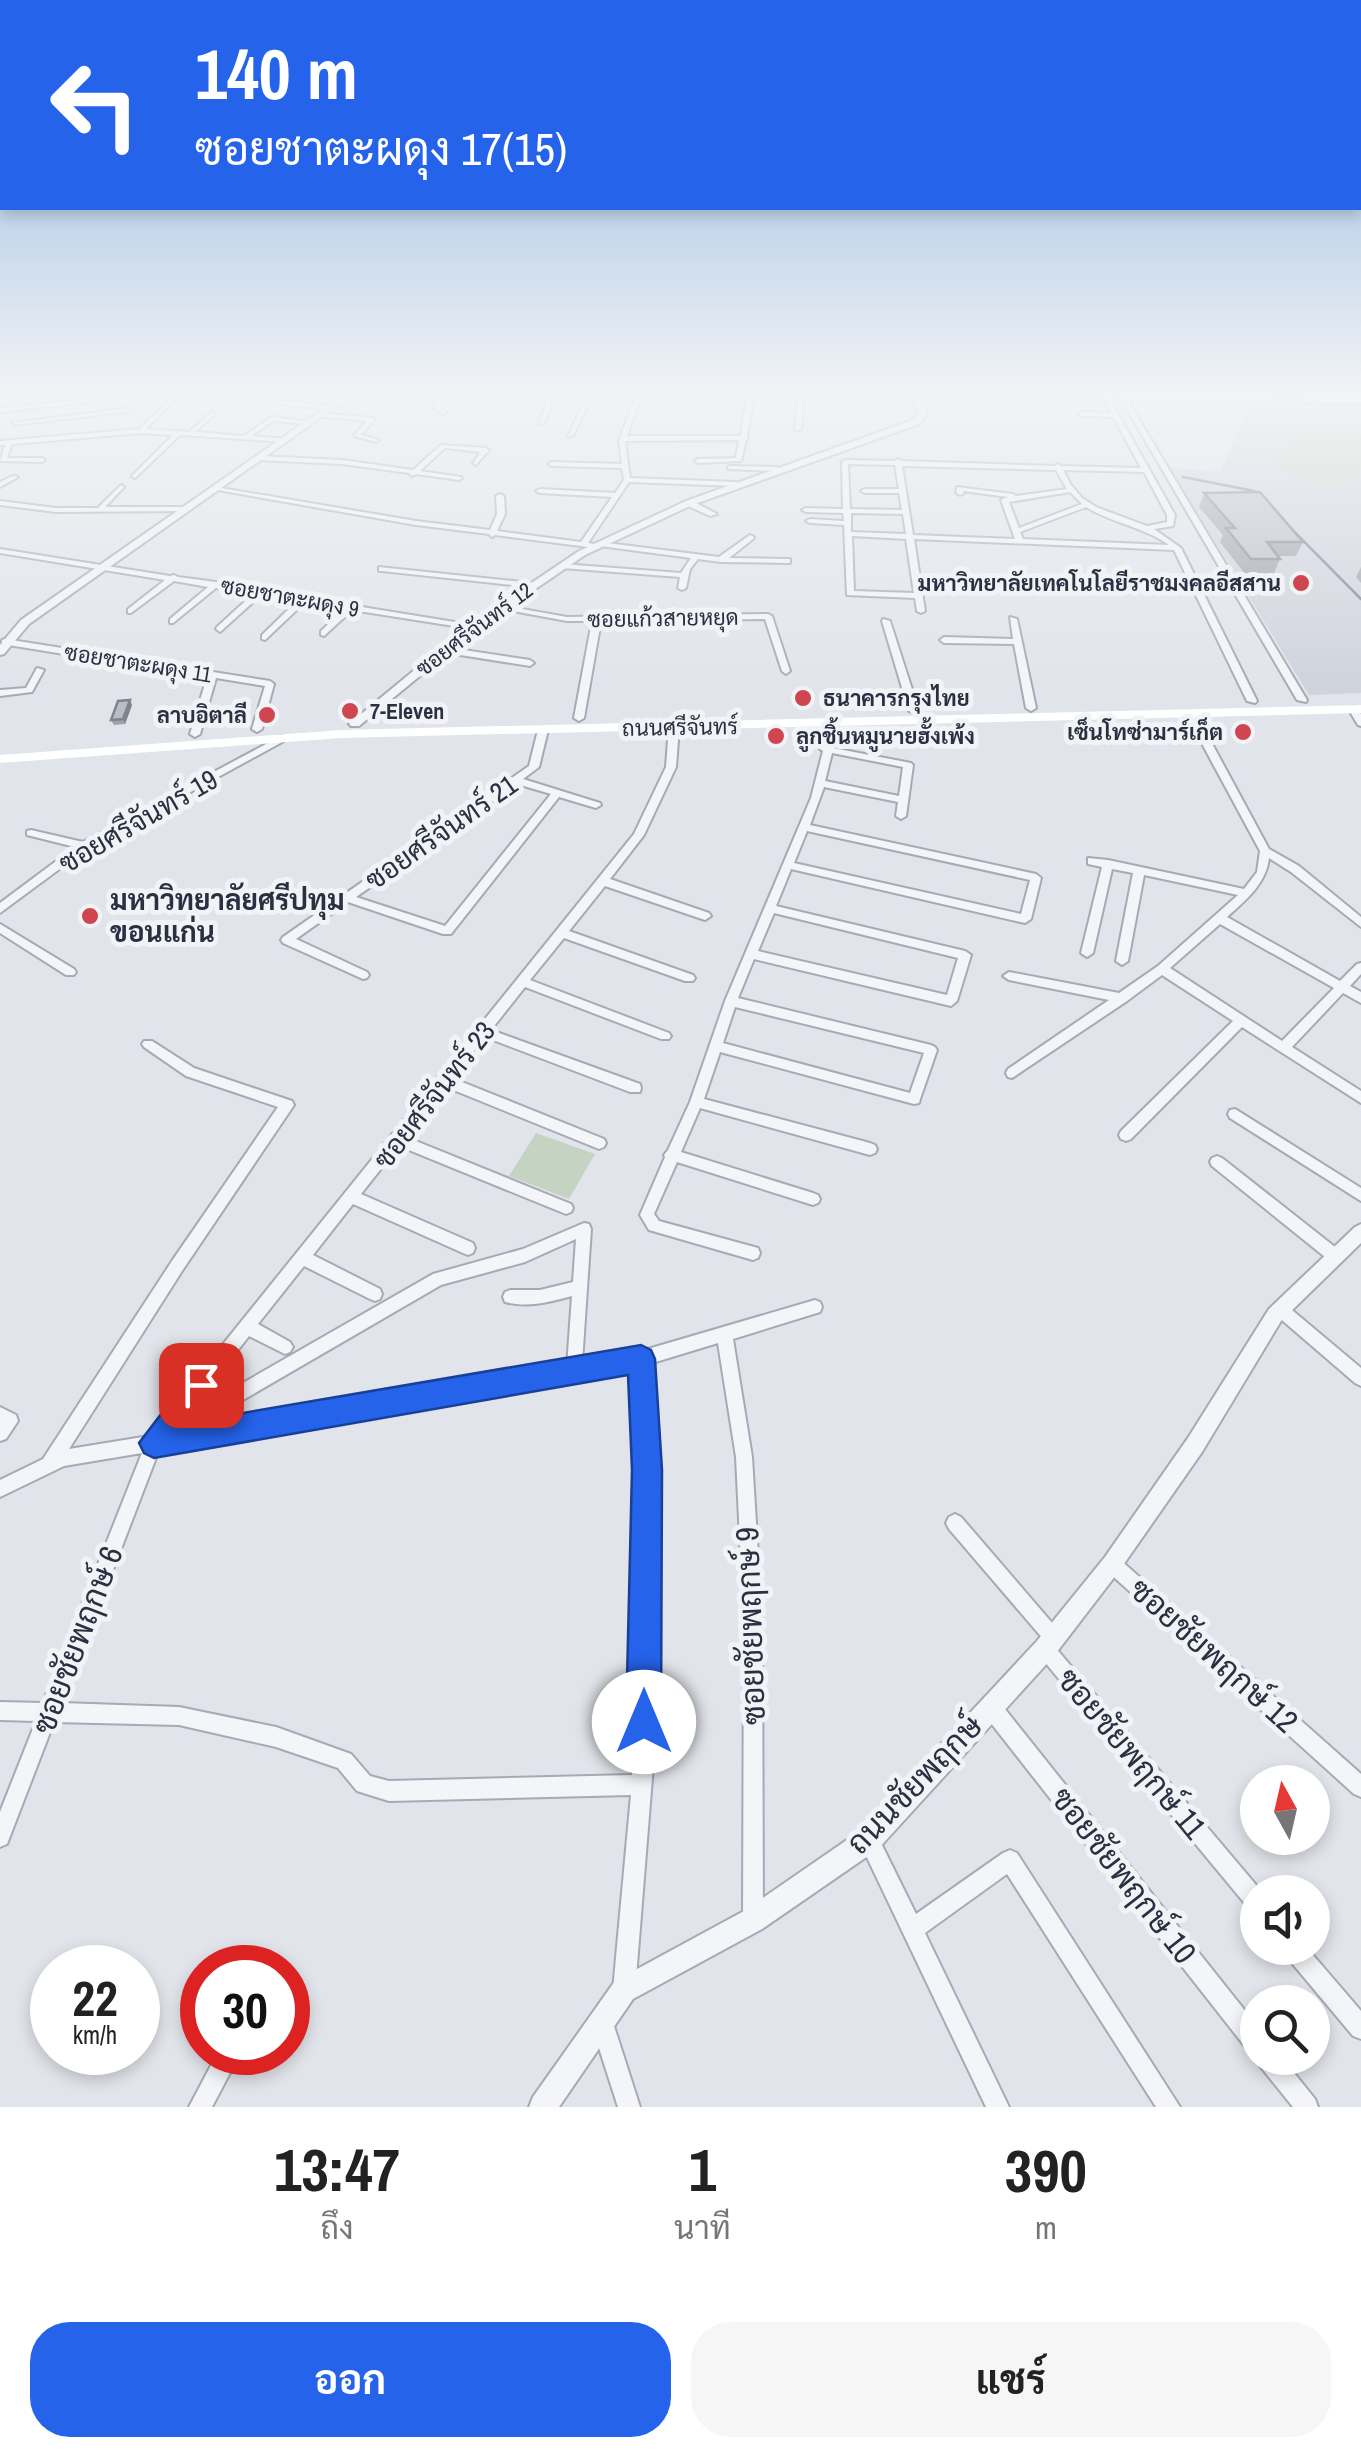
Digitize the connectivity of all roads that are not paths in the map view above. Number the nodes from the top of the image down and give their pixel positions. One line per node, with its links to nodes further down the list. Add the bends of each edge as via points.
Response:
1 (116, 492): 20 (street)
2 (210, 492): 21 (street)
3 (235, 492): 30 (street)
4 (565, 492): 14 (street)
5 (617, 492): 14 (street)
6 (714, 492): 17 (street, ซอยศรีจันทร์ 12)
7 (846, 492): 23 (street)
8 (902, 492): 24 (street)
9 (995, 492): 16 (street)
10 (1063, 492): 16 (street)
11 (1067, 492): 19 (street)
12 (1159, 492): 28 (street, via 1170,524)
13 (1176, 492): 75 (street)
14 (615, 495): 36 (street)
15 (500, 496): 30 (street)
16 (1013, 496): 29 (street, via 1003,505)
17 (689, 502): 25 (street); 36 (street, ซอยศรีจันทร์ 12)
18 (0, 503): 20 (street)
19 (1083, 506): 28 (street); 29 (street)
20 (101, 507): 21 (street)
21 (187, 509): 43 (street)
22 (806, 510): 23 (street)
23 (846, 511): 24 (street); 27 (street)
24 (906, 512): 34 (street)
25 (713, 514)
26 (810, 521): 27 (street)
27 (847, 522): 31 (street)
28 (1148, 528): 32 (street)
29 (1017, 531): 35 (street)
30 (492, 534): 36 (street)
31 (848, 534): 34 (street); 52 (street, via 850,592)
32 (1162, 534): 37 (street); 38 (street)
33 (750, 537): 41 (street)
34 (910, 537): 35 (street); 52 (street)
35 (1020, 542): 37 (street)
36 (593, 545): 40 (street); 44 (street, ซอยศรีจันทร์ 12)
37 (1150, 547): 38 (street)
38 (1178, 548): 76 (street)
39 (0, 550): 43 (street, ซอยชาตะผดุง 9)
40 (697, 556): 41 (street); 48 (street)
41 (721, 560): 42 (street)
42 (787, 561)
43 (108, 566): 46 (street, ซอยชาตะผดุง 9); 68 (street, via 25,622)
44 (562, 566): 48 (street); 50 (street, ซอยศรีจันทร์ 12)
45 (382, 569): 50 (street)
46 (174, 577): 49 (street, ซอยชาตะผดุง 9); 56 (street)
47 (654, 582): 48 (street)
48 (682, 582)
49 (216, 584): 51 (street, ซอยชาตะผดุง 9); 60 (street)
50 (532, 585): 54 (street, ซอยศรีจันทร์ 12)
51 (260, 592): 53 (street, ซอยชาตะผดุง 9); 62 (street)
52 (919, 596): 57 (street)
53 (304, 600): 55 (street, ซอยชาตะผดุง 9); 65 (street)
54 (502, 607): 58 (street, ซอยแก้วสายหยุด); 63 (street, ซอยศรีจันทร์ 12)
55 (350, 608): 63 (street, ซอยชาตะผดุง 9); 64 (street)
56 (131, 611)
57 (921, 611)
58 (598, 619): 72 (street, ซอยแก้วสายหยุด, via 768,616); 81 (street)
59 (1013, 619): 67 (street)
60 (173, 621)
61 (886, 621): 79 (street)
62 (220, 628)
63 (472, 628): 69 (street, ซอยศรีจันทร์ 12)
64 (324, 633)
65 (265, 637)
66 (944, 640): 67 (street)
67 (1017, 642): 77 (street)
68 (3, 647): 73 (street, ซอยชาตะผดุง 11)
69 (444, 650): 70 (street); 84 (street, ซอยศรีจันทร์ 12)
70 (530, 663)
71 (40, 670): 74 (street, via 29,690)
72 (786, 670)
73 (212, 675): 85 (street, ซอยชาตะผดุง 11, via 270,684); 87 (street)
74 (0, 693)
75 (1302, 700): 76 (main road, ถนนศรีจันทร์); 78 (main road, ถนนศรีจันทร์)
76 (1254, 706): 77 (main road, ถนนศรีจันทร์); 78 (main road, ถนนศรีจันทร์); 80 (main road, ถนนศรีจันทร์)
77 (1031, 708): 79 (main road, ถนนศรีจันทร์)
78 (1359, 710)
79 (914, 711): 81 (main road, ถนนศรีจันทร์)
80 (1190, 714): 82 (main road, ถนนศรีจันทร์); 101 (street)
81 (580, 718): 84 (main road, ถนนศรีจันทร์)
82 (826, 723): 83 (main road, ถนนศรีจันทร์); 89 (street)
83 (674, 727): 86 (main road, ถนนศรีจันทร์); 106 (street, ซอยศรีจันทร์ 23, via 671,768 639,836)
84 (351, 729): 85 (main road, ถนนศรีจันทร์); 86 (main road, ถนนศรีจันทร์); 88 (main road, ถนนศรีจันทร์)
85 (257, 730): 87 (main road, ถนนศรีจันทร์)
86 (543, 730): 92 (street, ซอยศรีจันทร์ 21, via 534,767)
87 (194, 734): 90 (main road, ถนนศรีจันทร์)
88 (281, 739): 91 (main road, ถนนศรีจันทร์); 100 (street, ซอยศรีจันทร์ 19)
89 (826, 747): 93 (street); 95 (street, via 908,764)
90 (0, 748)
91 (0, 759)
92 (515, 780): 94 (street); 108 (street, ซอยศรีจันทร์ 21)
93 (819, 783): 95 (street); 98 (street)
94 (557, 794): 96 (street); 108 (street, via 447,931)
95 (903, 800): 97 (street)
96 (596, 806)
97 (901, 816)
98 (804, 827): 104 (street); 104 (street, via 1036,878 1022,920)
99 (31, 833): 100 (street)
100 (84, 846): 110 (street, ซอยศรีจันทร์ 19)
101 (1265, 851): 107 (street, via 1262,872); 113 (street)
102 (1092, 861): 103 (street)
103 (1108, 864): 105 (street); 116 (street)
104 (788, 865): 109 (street)
105 (1139, 870): 107 (street); 118 (street)
106 (603, 881): 111 (street); 115 (street, ซอยศรีจันทร์ 23)
107 (1247, 892): 112 (street)
108 (347, 898): 122 (street, ซอยศรีจันทร์ 21, via 287,940)
109 (770, 908): 117 (street); 117 (street, via 965,955 951,1001)
110 (0, 909)
111 (705, 916)
112 (1219, 918): 120 (street); 126 (street)
113 (1361, 923)
114 (0, 928): 121 (street)
115 (562, 932): 124 (street); 125 (street, ซอยศรีจันทร์ 23)
116 (1087, 952)
117 (751, 954): 129 (street)
118 (1122, 961)
119 (1361, 967): 126 (street)
120 (1162, 970): 127 (street); 130 (street)
121 (70, 972)
122 (364, 975)
123 (1009, 976): 127 (street)
124 (690, 978)
125 (524, 982): 131 (street, ซอยศรีจันทร์ 23); 132 (street)
126 (1342, 988): 128 (street); 135 (street)
127 (1123, 998): 136 (street)
128 (1361, 998)
129 (731, 1002): 134 (street); 134 (street, via 932,1050 914,1098)
130 (1241, 1020): 135 (street); 142 (street)
131 (484, 1032): 137 (street, ซอยศรีจันทร์ 23); 138 (street)
132 (665, 1036)
133 (148, 1044): 171 (street, via 190,1072 287,1105)
134 (716, 1046): 140 (street)
135 (1283, 1048): 139 (street)
136 (1012, 1074)
137 (445, 1081): 143 (street, ซอยศรีจันทร์ 23); 144 (street)
138 (634, 1088)
139 (1361, 1098)
140 (696, 1102): 145 (street); 146 (street)
141 (1234, 1114): 148 (street)
142 (1126, 1135)
143 (399, 1140): 149 (street, ซอยศรีจันทร์ 23); 151 (street)
144 (599, 1143)
145 (870, 1149)
146 (671, 1156): 150 (street); 154 (street, via 647,1214 654,1226)
147 (1217, 1162): 155 (street)
148 (1361, 1195)
149 (354, 1198): 153 (street); 156 (street, ซอยศรีจันทร์ 23)
150 (813, 1199)
151 (566, 1208)
152 (1361, 1232): 155 (street, ถนนชัยพฤกษ์)
153 (468, 1248)
154 (753, 1253)
155 (1335, 1256): 161 (street, ถนนชัยพฤกษ์)
156 (304, 1258): 158 (street); 162 (street, ซอยศรีจันทร์ 23)
157 (580, 1287): 159 (street, via 540,1298); 167 (street); 170 (street, via 584,1229 525,1256 438,1279)
158 (375, 1294)
159 (510, 1297)
160 (815, 1307): 163 (street)
161 (1280, 1310): 166 (street); 174 (street, ถนนชัยพฤกษ์)
162 (248, 1327): 164 (street); 170 (street, ซอยศรีจันทร์ 23)
163 (724, 1333): 165 (street); 184 (street, ซอยชัยพฤกษ์ 9, via 744,1457 754,1622)
164 (284, 1347)
165 (641, 1359): 167 (street); 179 (street, via 647,1470)
166 (1358, 1369)
167 (574, 1373): 170 (street)
168 (0, 1416): 169 (street, via 10,1421)
169 (0, 1433)
170 (154, 1443): 171 (street); 178 (street, ซอยชัยพฤกษ์ 6)
171 (50, 1463): 172 (street)
172 (0, 1489)
173 (955, 1523): 175 (street, ซอยชัยพฤกษ์ 11)
174 (1112, 1564): 175 (street, ถนนชัยพฤกษ์); 180 (street, ซอยชัยพฤกษ์ 12)
175 (1049, 1643): 176 (street, ถนนชัยพฤกษ์); 183 (street, ซอยชัยพฤกษ์ 11)
176 (990, 1706): 182 (street, ถนนชัยพฤกษ์); 188 (street, ซอยชัยพฤกษ์ 10)
177 (0, 1710): 178 (street)
178 (50, 1711): 179 (street, via 179,1716 276,1737 344,1762 364,1784 389,1791); 181 (street, ซอยชัยพฤกษ์ 6)
179 (639, 1784): 187 (street)
180 (1361, 1787)
181 (0, 1837)
182 (869, 1840): 184 (street, ถนนชัยพฤกษ์); 185 (street)
183 (1240, 1882)
184 (754, 1920): 187 (street, ถนนชัยพฤกษ์)
185 (913, 1929): 196 (street); 197 (street, via 1010,1860)
186 (1308, 1965): 190 (street)
187 (624, 1990): 189 (street, ถนนชัยพฤกษ์)
188 (1240, 2021)
189 (602, 2023): 194 (street, ถนนชัยพฤกษ์); 195 (street)
190 (1361, 2028)
191 (217, 2075): 193 (street)
192 (1281, 2075): 198 (street)
193 (200, 2107)
194 (542, 2107)
195 (628, 2107)
196 (998, 2107)
197 (1168, 2107)
198 (1306, 2107)

